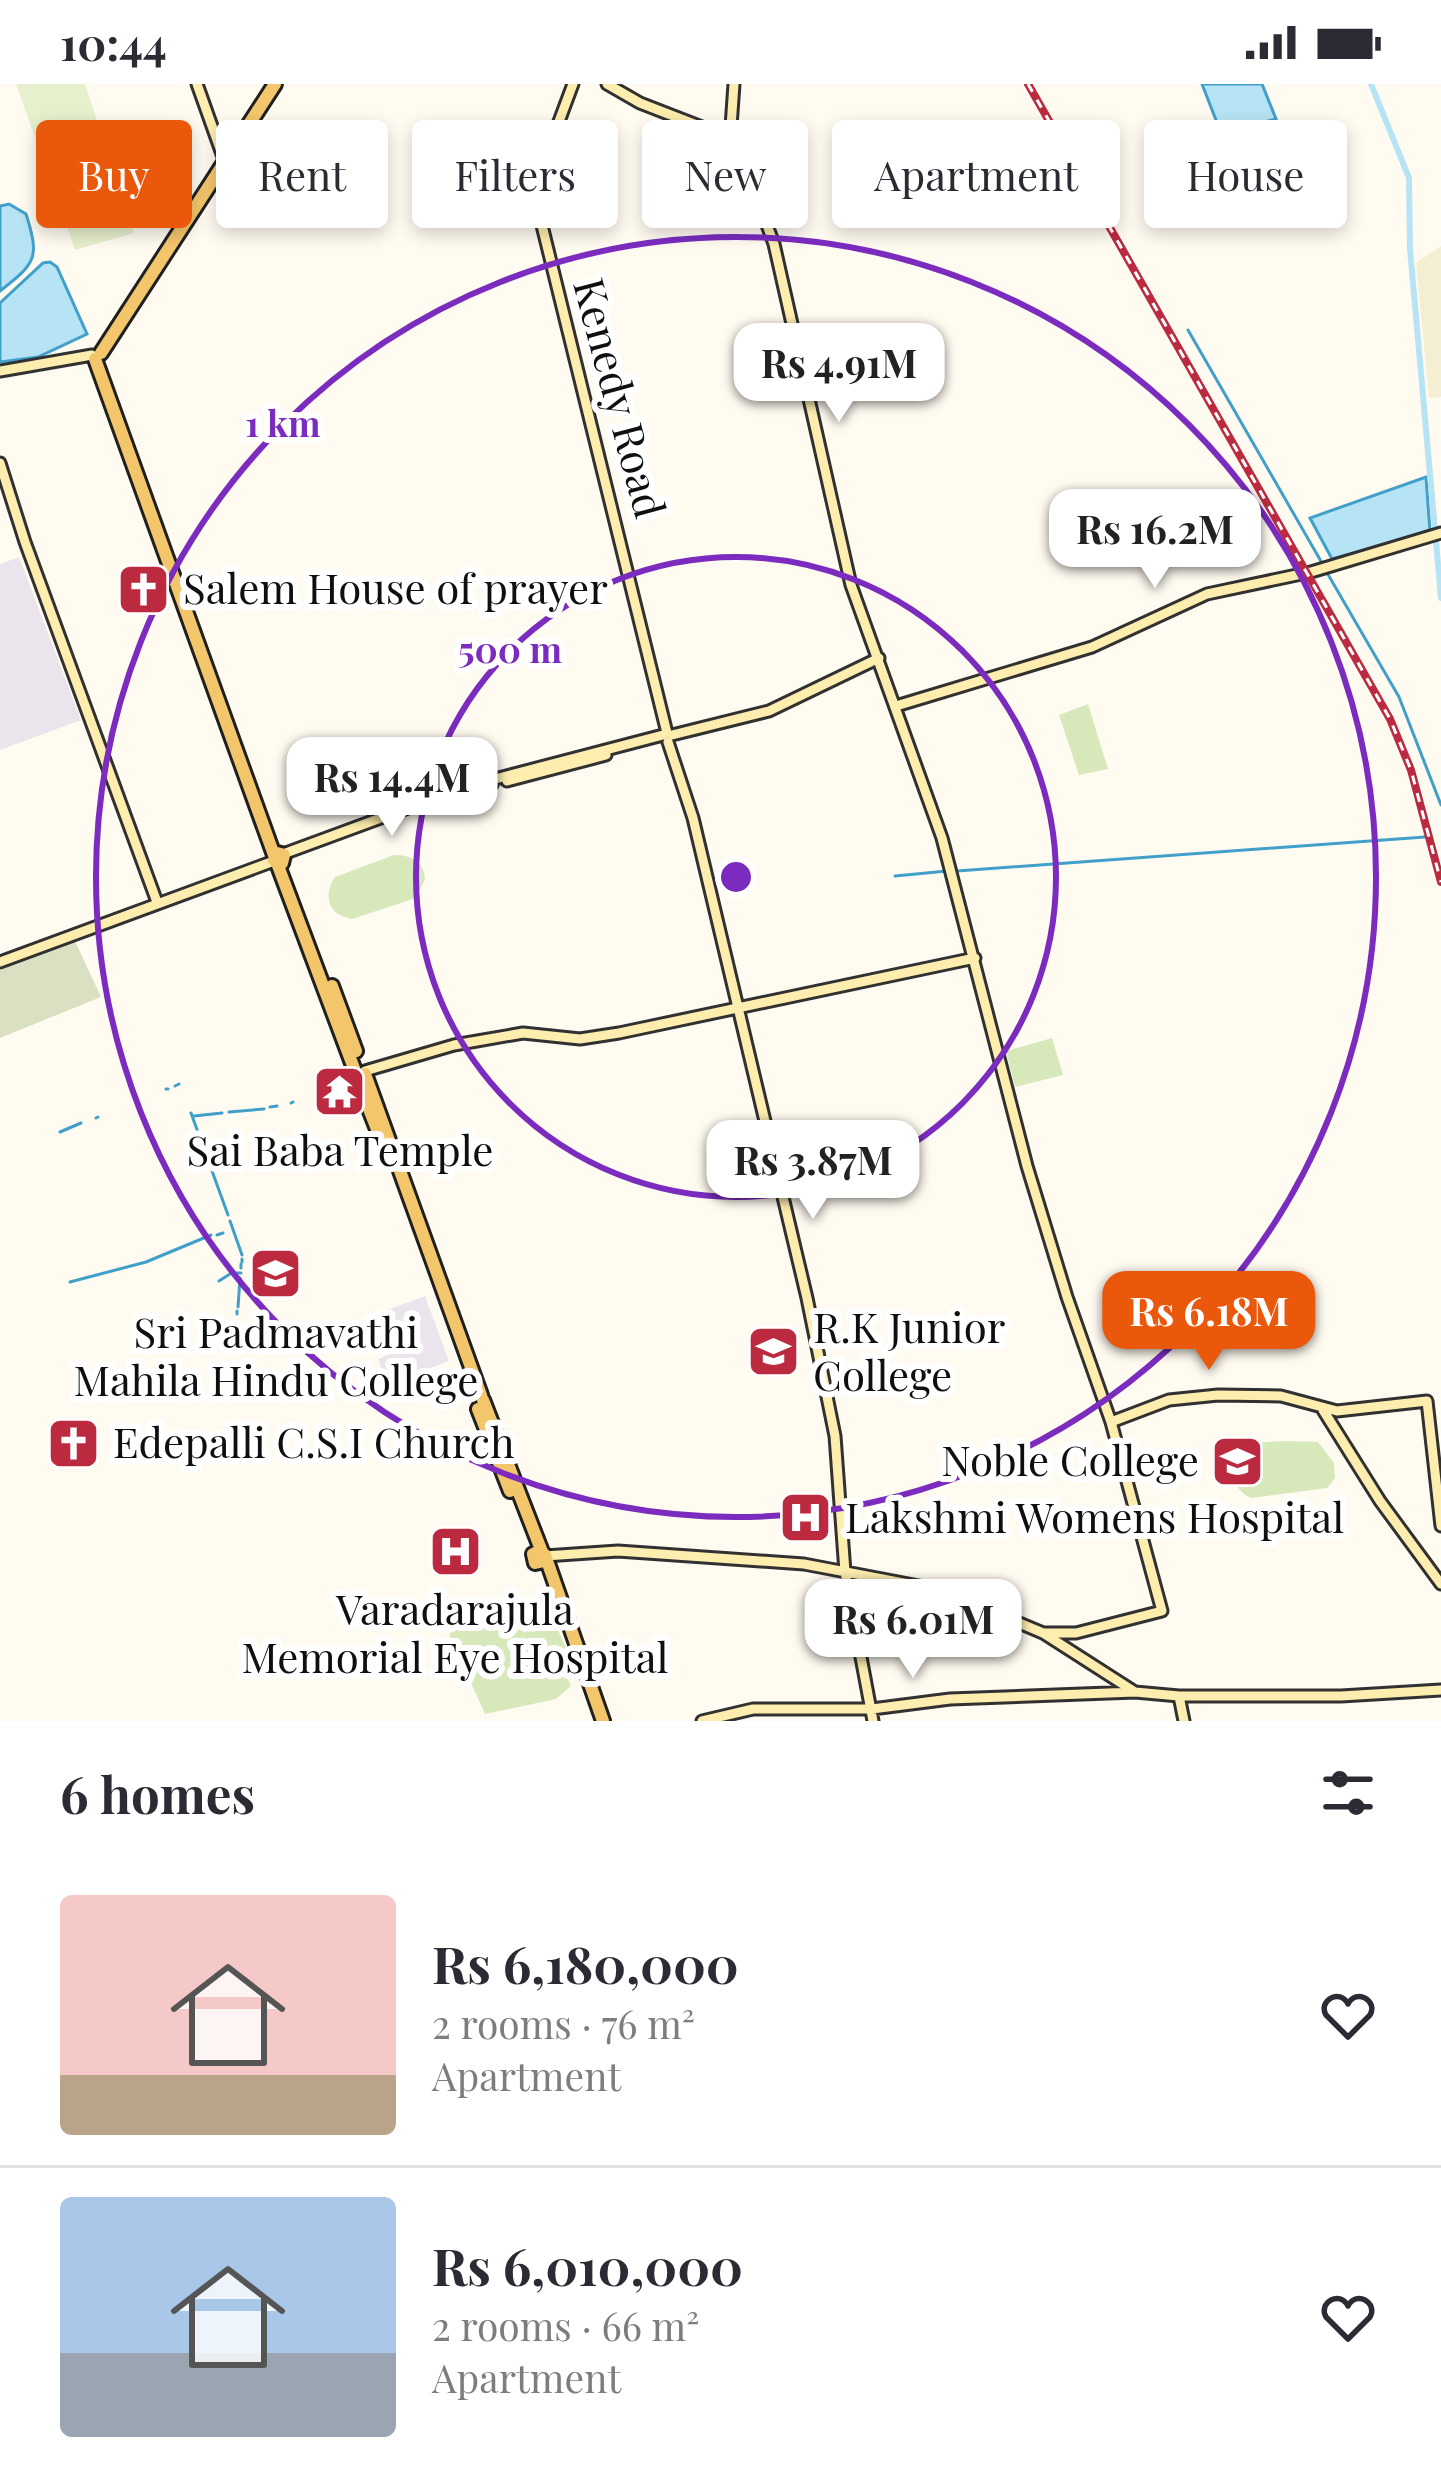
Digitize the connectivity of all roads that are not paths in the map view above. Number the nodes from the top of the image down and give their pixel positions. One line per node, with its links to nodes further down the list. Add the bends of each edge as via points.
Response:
1 (196, 84): 9 (street)
2 (272, 84): 6 (main road); 12 (main road)
3 (574, 84): 18 (street, Kenedy Road, via 535,197)
4 (607, 84): 7 (street)
5 (734, 84): 8 (street)
6 (248, 120)
7 (689, 120)
8 (731, 120)
9 (216, 138)
10 (216, 168): 12 (main road)
11 (769, 228): 16 (street, via 851,585)
12 (97, 355): 13 (street); 19 (main road)
13 (0, 371)
14 (0, 463): 20 (street)
15 (1438, 534): 17 (street, via 1207,594 1092,647)
16 (878, 658): 17 (street); 18 (street, via 769,711)
17 (896, 706): 21 (street, via 951,871)
18 (667, 737): 19 (street, via 488,783); 23 (street, Kenedy Road)
19 (279, 858): 20 (street); 24 (main road)
20 (158, 902): 22 (street)
21 (967, 960): 23 (street); 26 (street)
22 (0, 962)
23 (736, 1007): 24 (street, via 580,1040 529,1033 484,1040); 29 (street, Kenedy Road, via 835,1436)
24 (361, 1073): 28 (main road)
25 (1318, 1405): 26 (street, via 1281,1396 1202,1396); 27 (street, via 1337,1411 1427,1401); 30 (street)
26 (1111, 1422): 31 (street, via 1162,1611)
27 (1441, 1526)
28 (540, 1557): 29 (street, via 697,1555); 36 (main road)
29 (845, 1571): 31 (street, via 940,1590); 35 (street, Kenedy Road)
30 (1441, 1584)
31 (1043, 1633): 33 (street)
32 (1441, 1690): 34 (street)
33 (1135, 1692): 34 (street); 35 (street, via 950,1700)
34 (1179, 1696): 38 (street)
35 (872, 1715): 37 (street, via 753,1709)
36 (600, 1721)
37 (702, 1721)
38 (1184, 1721)

